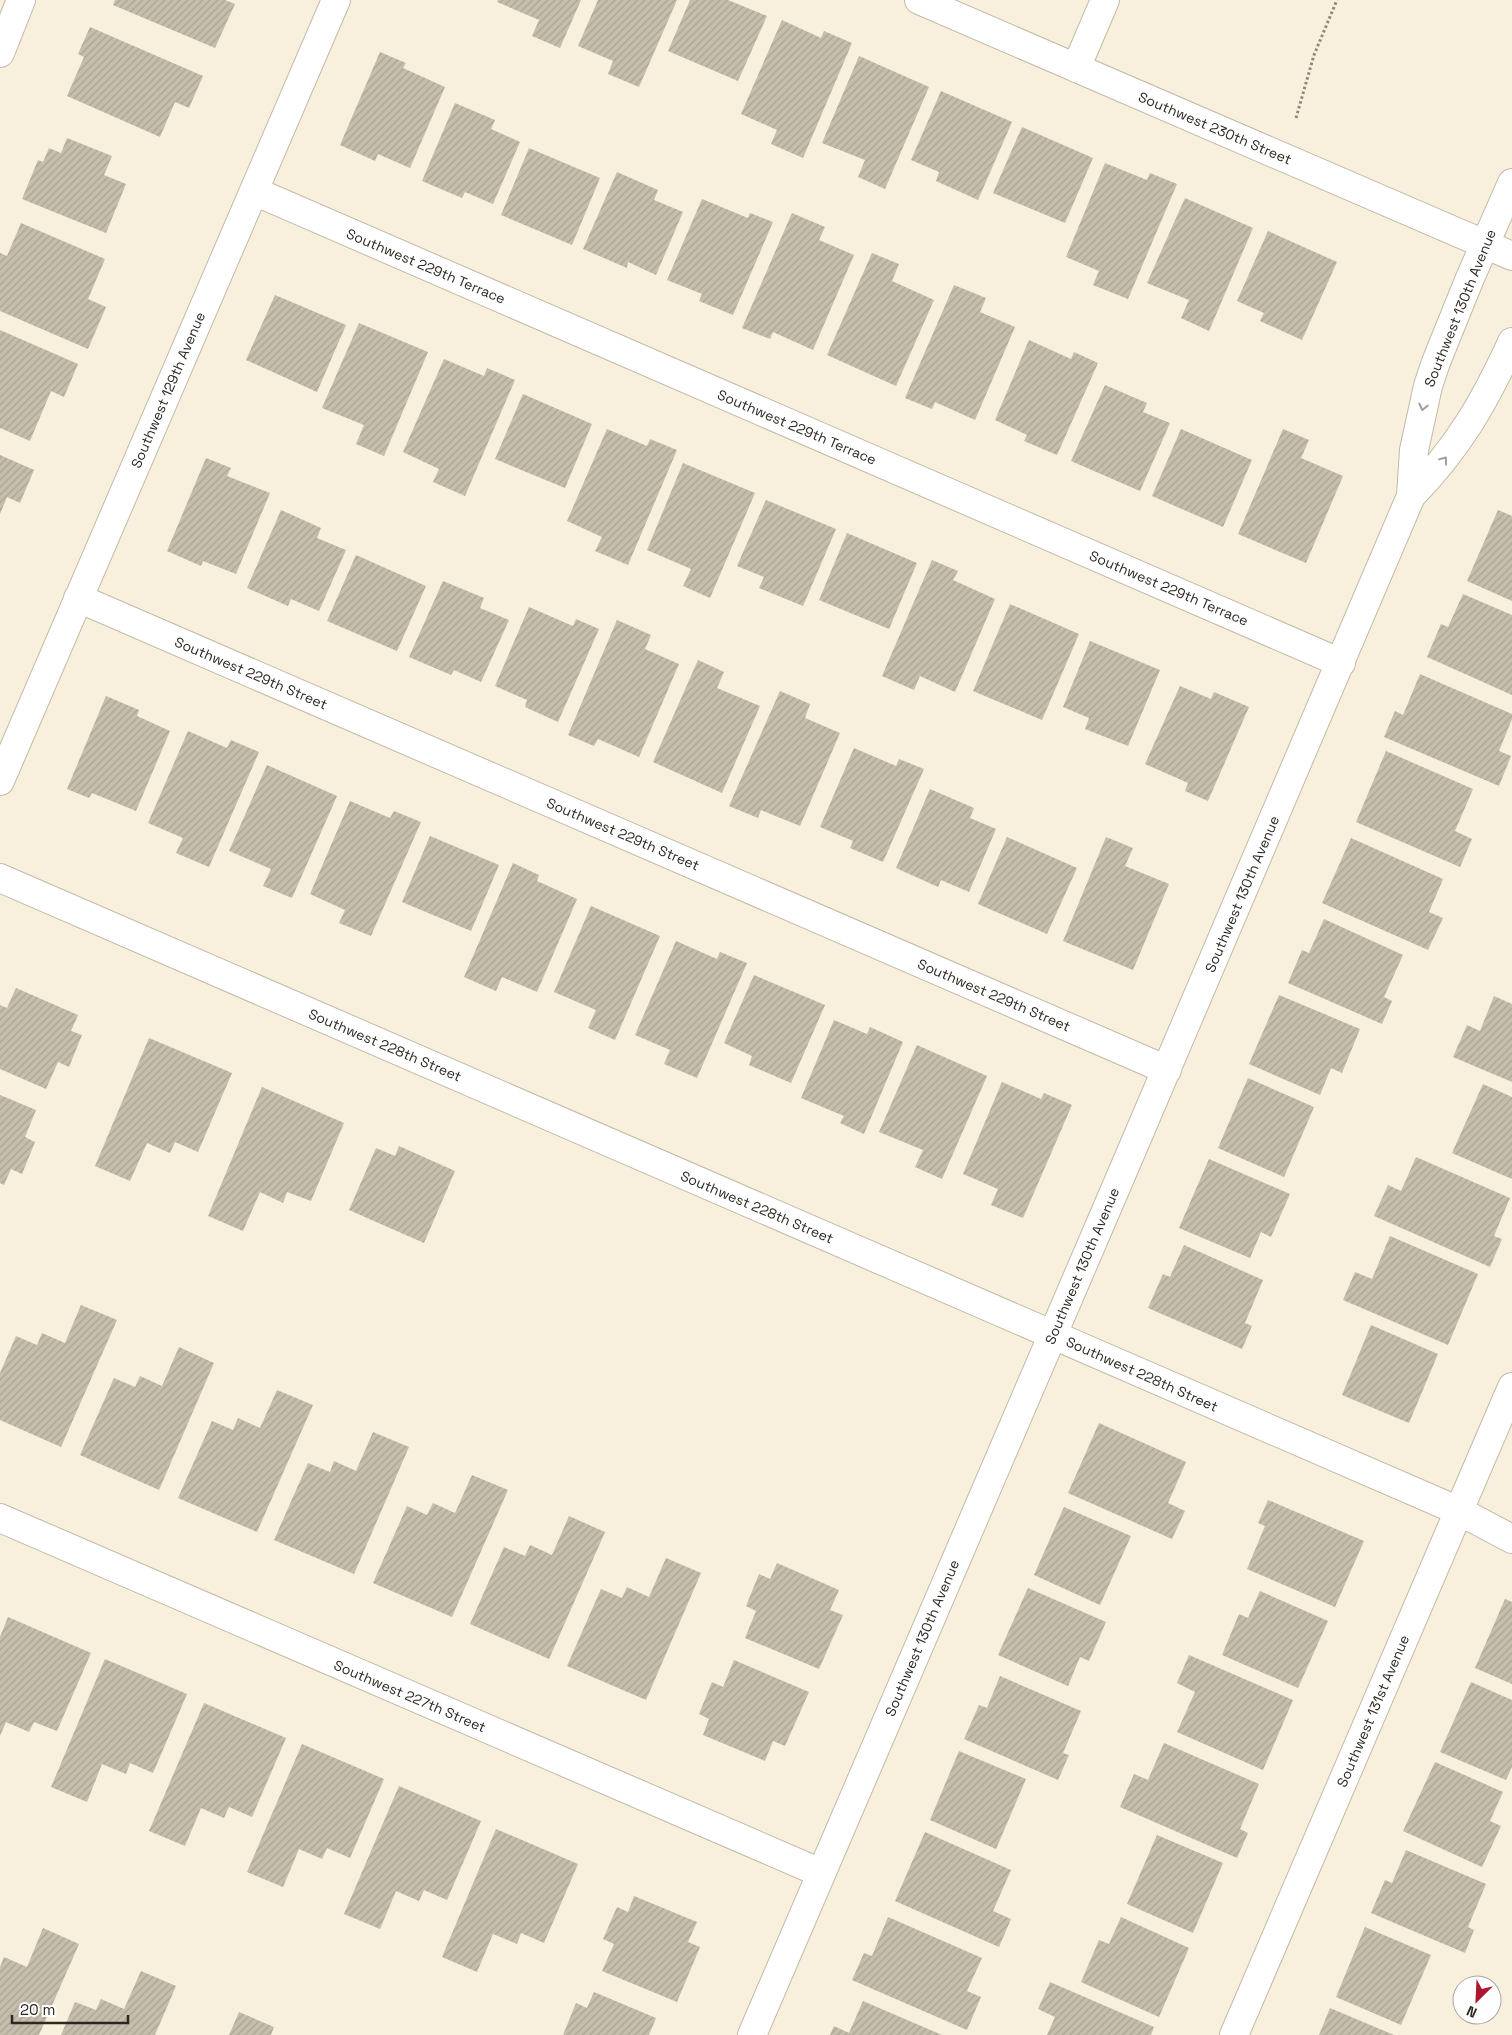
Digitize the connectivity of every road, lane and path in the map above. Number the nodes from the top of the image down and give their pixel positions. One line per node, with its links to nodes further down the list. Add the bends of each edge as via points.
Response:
1 (22, 0): 6 (street)
2 (336, 0): 10 (street, Southwest 129th Avenue)
3 (919, 0): 7 (street, Southwest 230th Street)
4 (1105, 0): 7 (street)
5 (1337, 0): 8 (path, via 1314,55)
6 (0, 53)
7 (1076, 68): 11 (street, Southwest 230th Street)
8 (1296, 118)
9 (1512, 183): 11 (street, Southwest 130th Avenue)
10 (254, 191): 15 (street, Southwest 129th Avenue); 16 (street, Southwest 229th Terrace)
11 (1485, 245): 12 (street, Southwest 230th Street); 14 (street, Southwest 130th Avenue, one-way to 14, via 1428,386 1414,450)
12 (1512, 256)
13 (1512, 342): 14 (street, Southwest 130th Avenue, one-way to 13, via 1435,472 1475,415)
14 (1411, 496): 16 (street, Southwest 130th Avenue)
15 (78, 598): 17 (street, Southwest 129th Avenue); 19 (street, Southwest 229th Street)
16 (1341, 663): 19 (street, Southwest 130th Avenue)
17 (0, 781)
18 (0, 878): 20 (street, Southwest 228th Street)
19 (1167, 1070): 20 (street, Southwest 130th Avenue)
20 (1052, 1335): 22 (street, Southwest 228th Street); 25 (street, Southwest 130th Avenue)
21 (1512, 1387): 22 (street, Southwest 131st Avenue)
22 (1459, 1511): 24 (street, Southwest 228th Street); 27 (street, Southwest 131st Avenue)
23 (0, 1518): 25 (street, Southwest 227th Street)
24 (1512, 1538)
25 (821, 1873): 26 (street, Southwest 130th Avenue)
26 (752, 2035)
27 (1234, 2035)

